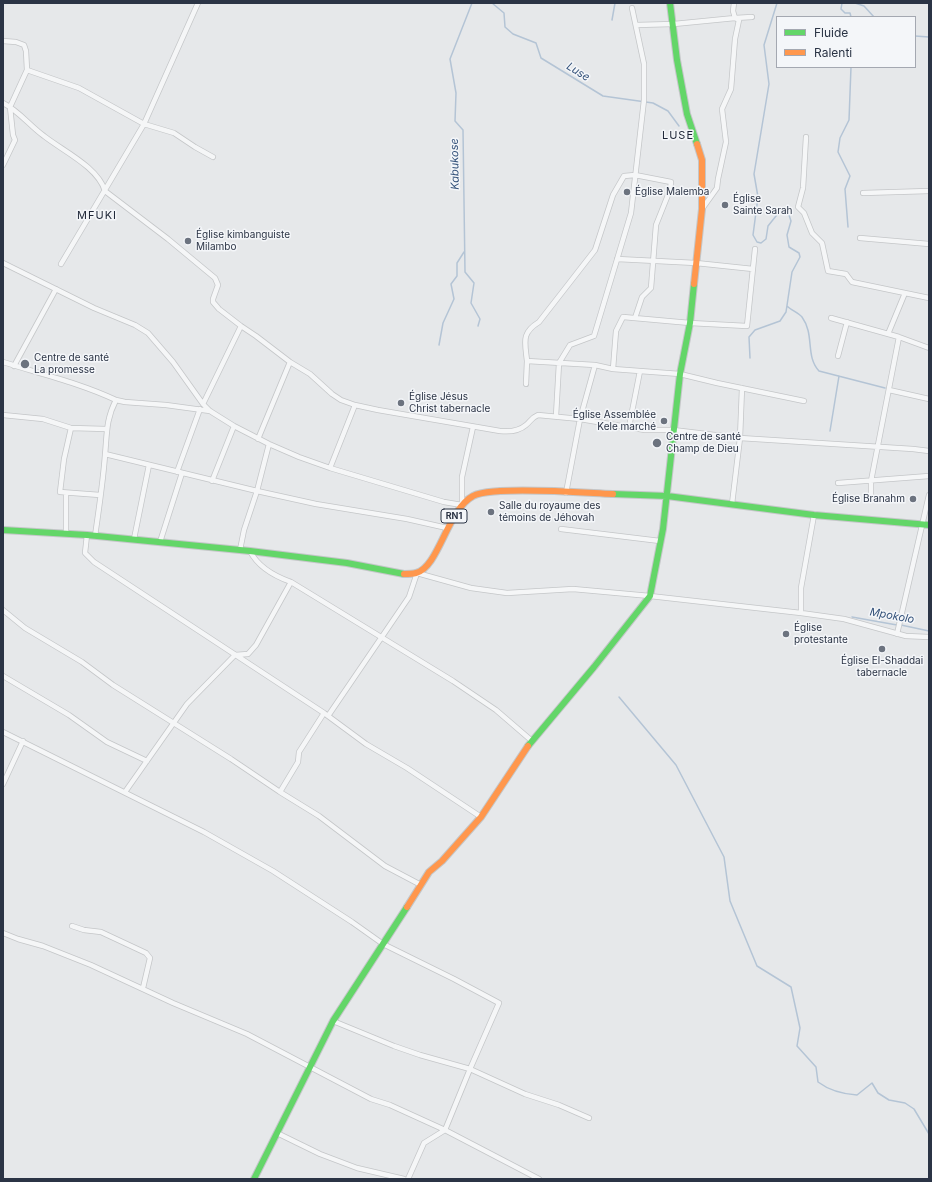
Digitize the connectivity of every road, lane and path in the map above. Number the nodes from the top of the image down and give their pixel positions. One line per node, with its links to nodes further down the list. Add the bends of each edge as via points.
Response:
1 (198, 3): 13 (street)
2 (670, 3): 7 (main road)
3 (734, 3): 6 (street)
4 (632, 8): 8 (street)
5 (752, 17): 6 (street)
6 (735, 18): 7 (street); 21 (street, via 739,20 731,89 722,109 726,142 717,188)
7 (674, 24): 8 (street); 21 (main road, via 677,60 687,114 702,160)
8 (636, 25): 17 (street, via 644,64 644,100)
9 (3, 41): 10 (street, via 24,45)
10 (27, 70): 12 (street); 13 (street, via 79,88)
11 (3, 103): 12 (street)
12 (10, 107): 16 (street, via 13,135 16,140); 18 (street, via 43,136 83,164 103,183)
13 (144, 124): 15 (street, via 174,133); 18 (street)
14 (806, 138): 32 (street, via 803,188 798,207 812,233 822,243 828,271 846,274 852,282)
15 (213, 156)
16 (3, 165)
17 (635, 175): 25 (street, via 631,213); 26 (street, via 671,182 656,225); 43 (street, via 624,176 613,195 595,250 539,322 530,327 525,338)
18 (105, 191): 29 (street); 38 (street, via 215,278 218,284 213,302)
19 (929, 191): 20 (street)
20 (863, 193)
21 (702, 209): 27 (main road)
22 (860, 238): 23 (street)
23 (929, 244)
24 (755, 249): 30 (street)
25 (617, 259): 26 (street); 46 (street, via 594,336 570,345)
26 (653, 260): 27 (street); 34 (street, via 651,288 642,297)
27 (696, 262): 30 (street); 37 (main road)
28 (3, 263): 31 (street)
29 (61, 264)
30 (753, 268): 37 (street, via 747,326)
31 (56, 289): 48 (street); 58 (street, via 148,333 173,362)
32 (905, 293): 33 (street); 39 (street)
33 (929, 298)
34 (634, 318): 37 (street); 49 (street, via 623,317 616,332)
35 (831, 318): 36 (street)
36 (847, 322): 39 (street); 42 (street)
37 (690, 323): 51 (main road)
38 (241, 326): 45 (street); 58 (street)
39 (888, 334): 40 (street)
40 (899, 337): 41 (street); 54 (street)
41 (929, 348)
42 (838, 356)
43 (527, 361): 46 (street); 52 (street)
44 (3, 362): 48 (street)
45 (290, 362): 59 (street, via 310,374 332,394); 72 (street)
46 (559, 362): 47 (street); 63 (street)
47 (595, 365): 49 (street); 64 (street)
48 (14, 366): 56 (street, via 99,392)
49 (613, 369): 50 (street)
50 (640, 371): 51 (street); 67 (street)
51 (680, 374): 53 (street); 70 (main road)
52 (526, 384)
53 (742, 388): 57 (street); 71 (street)
54 (889, 390): 55 (street); 74 (street)
55 (929, 399)
56 (116, 400): 60 (street); 69 (street)
57 (804, 401)
58 (203, 404): 61 (street)
59 (355, 405): 66 (street); 78 (street)
60 (200, 410): 61 (street); 79 (street)
61 (210, 411): 65 (street)
62 (3, 415): 68 (street, via 43,419)
63 (556, 416): 64 (street); 66 (street, via 538,415 532,417 519,430 507,432)
64 (580, 419): 67 (street); 86 (street)
65 (234, 426): 72 (street); 81 (street)
66 (473, 427): 92 (street, via 462,477)
67 (629, 427): 70 (street)
68 (71, 428): 69 (street); 85 (street, via 60,492)
69 (106, 429): 76 (street)
70 (673, 430): 71 (street); 89 (main road)
71 (740, 438): 74 (street); 91 (street)
72 (258, 439): 73 (street)
73 (269, 444): 78 (street); 84 (street)
74 (877, 447): 75 (street); 82 (street)
75 (929, 451)
76 (105, 454): 77 (street); 87 (street)
77 (149, 465): 79 (street); 102 (street)
78 (330, 468): 92 (street)
79 (179, 473): 81 (street); 104 (street)
80 (929, 476): 82 (street)
81 (212, 481): 84 (street)
82 (871, 482): 83 (street); 90 (street)
83 (838, 483)
84 (257, 491): 96 (street); 105 (street)
85 (66, 493): 87 (street); 99 (street)
86 (566, 493): 89 (main road, RN1); 92 (main road, RN1, via 517,490 489,492 473,496)
87 (100, 495): 101 (street)
88 (929, 495): 94 (street)
89 (667, 496): 91 (main road, RN1); 103 (main road)
90 (871, 498)
91 (732, 504): 93 (main road, RN1)
92 (462, 505): 96 (main road, RN1)
93 (814, 515): 94 (main road, RN1); 111 (street, via 801,588)
94 (921, 525): 95 (main road, RN1); 112 (street)
95 (929, 525)
96 (446, 528): 107 (main road, RN1, via 430,563)
97 (561, 529): 103 (street)
98 (3, 530): 99 (main road)
99 (66, 533): 100 (main road)
100 (87, 535): 101 (main road); 115 (street, via 85,553 94,562)
101 (95, 536): 102 (main road)
102 (134, 539): 104 (main road)
103 (660, 541): 109 (main road)
104 (160, 542): 105 (main road)
105 (240, 550): 106 (main road)
106 (250, 551): 107 (main road, via 347,563 401,574); 108 (street, via 254,559 267,571)
107 (417, 573): 109 (street, via 471,588 507,593 573,589); 113 (street, via 409,597)
108 (291, 582): 113 (street); 115 (street, via 256,645 248,654)
109 (650, 596): 111 (street); 121 (main road)
110 (3, 610): 118 (street, via 36,635)
111 (801, 613): 112 (street, via 844,619)
112 (897, 634): 114 (street)
113 (381, 637): 117 (street); 121 (street, via 496,710)
114 (929, 638)
115 (235, 655): 117 (street); 118 (street, via 187,704)
116 (3, 676): 122 (street, via 69,715 107,742)
117 (326, 715): 125 (street, via 299,752 298,762); 126 (street, via 366,744)
118 (174, 723): 122 (street); 125 (street)
119 (3, 732): 120 (street)
120 (23, 741): 123 (street); 124 (street)
121 (532, 741): 126 (main road)
122 (147, 761): 124 (street)
123 (3, 784)
124 (125, 792): 130 (street, via 204,832 273,872)
125 (280, 792): 127 (street, via 319,816 385,866)
126 (481, 817): 127 (main road, via 429,872)
127 (421, 885): 130 (main road)
128 (72, 926): 131 (street, via 101,932 146,953 150,958)
129 (3, 933): 131 (street, via 105,970)
130 (383, 944): 132 (main road); 134 (street, via 499,1003)
131 (143, 988): 133 (street, via 247,1034)
132 (332, 1021): 133 (main road); 134 (street, via 401,1048)
133 (310, 1067): 136 (street, via 371,1099); 137 (main road)
134 (470, 1069): 135 (street, via 525,1094); 136 (street)
135 (589, 1118)
136 (445, 1130): 140 (street, via 424,1143); 141 (street)
137 (278, 1133): 138 (main road); 139 (street, via 320,1154 357,1168)
138 (254, 1179)
139 (404, 1179)
140 (408, 1179)
141 (539, 1179)

